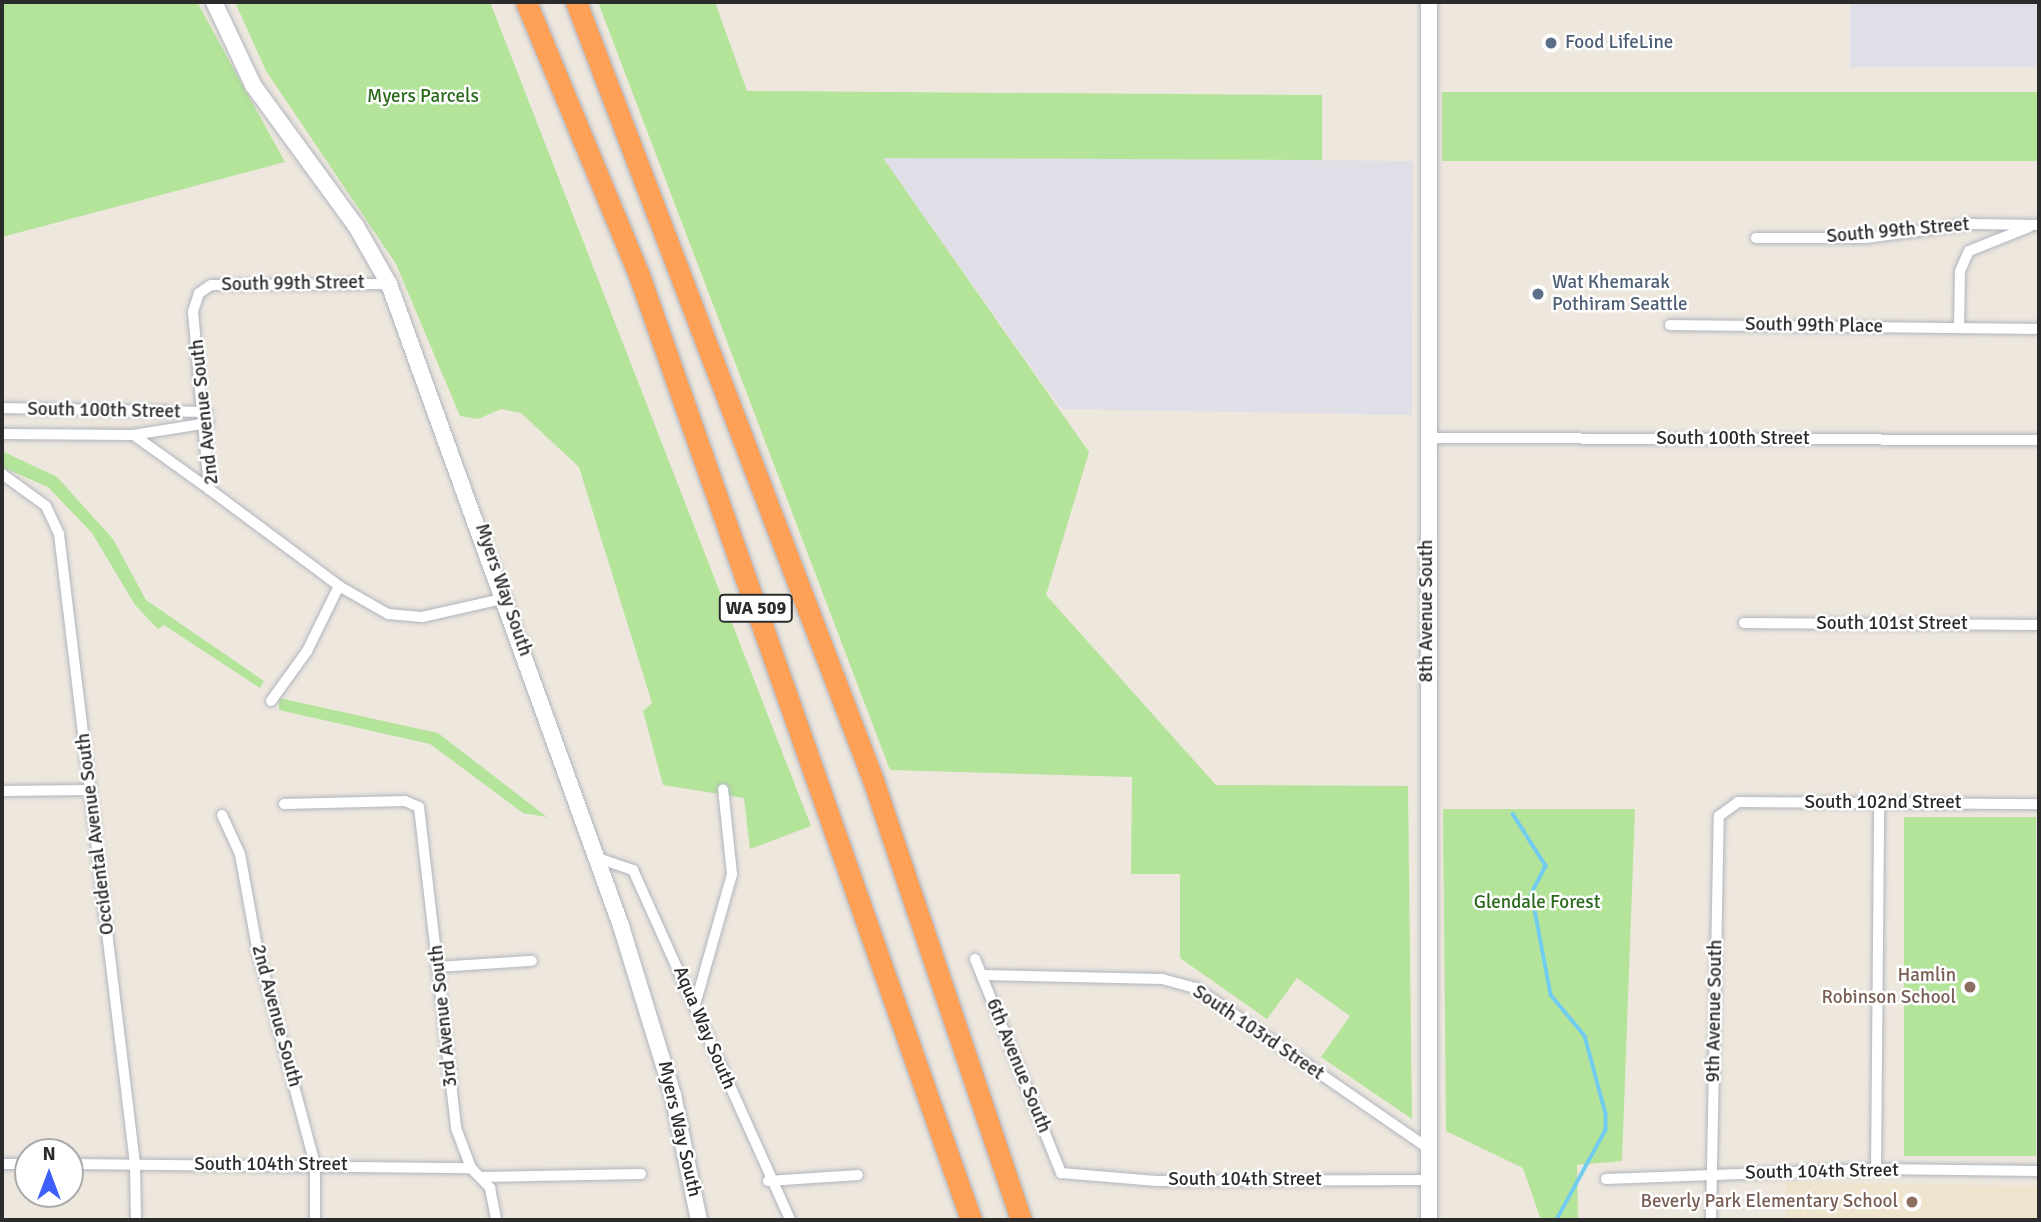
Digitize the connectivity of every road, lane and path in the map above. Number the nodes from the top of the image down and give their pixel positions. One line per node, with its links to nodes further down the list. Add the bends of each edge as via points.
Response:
1 (214, 2): 7 (main road, Myers Way South, via 253,85 356,226)
2 (526, 2): 59 (highway, WA 509, via 639,275)
3 (576, 2): 60 (highway, WA 509, via 872,777)
4 (1429, 2): 16 (main road, 8th Avenue South)
5 (2037, 225): 6 (street, South 99th Street, via 1972,224 1865,238); 10 (street, via 1969,251 1960,271)
6 (1756, 238)
7 (389, 284): 8 (street, South 99th Street, via 211,285); 21 (main road, Myers Way South)
8 (199, 293): 13 (street, 2nd Avenue South, via 193,312)
9 (1670, 325): 10 (street, South 99th Place)
10 (1959, 328): 11 (street, South 99th Place)
11 (2039, 329)
12 (2, 408): 13 (street, South 100th Street)
13 (207, 417): 15 (street, South 100th Street); 19 (street, 2nd Avenue South)
14 (2, 434): 15 (street, South 100th Street)
15 (133, 435): 19 (street, South 100th Street, via 155,445)
16 (1427, 438): 17 (street, South 100th Street); 39 (main road, 8th Avenue South)
17 (2039, 440)
18 (2, 474): 26 (street, Occidental Avenue South, via 33,493 55,521)
19 (209, 489): 20 (street, 2nd Avenue South)
20 (339, 586): 21 (street, via 388,614 410,618); 24 (street, via 307,651)
21 (506, 598): 33 (main road, Myers Way South)
22 (1744, 623): 23 (street, South 101st Street)
23 (2039, 625)
24 (271, 701)
25 (723, 789): 38 (street, via 732,874)
26 (91, 790): 27 (street); 41 (street, Occidental Avenue South)
27 (2, 791)
28 (1879, 803): 30 (street, South 102nd Street); 31 (street, South 102nd Street); 44 (street)
29 (284, 804): 36 (street, 3rd Avenue South, via 414,803 421,812)
30 (2039, 804)
31 (1728, 806): 48 (street, 9th Avenue South, via 1719,816)
32 (222, 815): 42 (street, 2nd Avenue South, via 240,854 257,947)
33 (598, 858): 38 (street, Aqua Way South, via 633,870); 57 (main road, Myers Way South, via 670,1084)
34 (975, 959): 37 (street, 6th Avenue South)
35 (532, 961): 36 (street)
36 (438, 967): 43 (street, 3rd Avenue South, via 456,1128)
37 (982, 975): 39 (street, South 103rd Street, via 1162,979 1196,988); 46 (street, 6th Avenue South)
38 (695, 1004): 53 (street, Aqua Way South)
39 (1429, 1149): 52 (main road, 8th Avenue South)
40 (84, 1164): 41 (street, South 104th Street)
41 (135, 1164): 42 (street, South 104th Street); 54 (street, Occidental Avenue South)
42 (315, 1164): 43 (street, South 104th Street); 55 (street, 2nd Avenue South)
43 (471, 1168): 50 (street)
44 (1876, 1169): 45 (street, South 104th Street); 48 (street, South 104th Street)
45 (2039, 1171)
46 (1061, 1173): 52 (street, South 104th Street, via 1157,1181)
47 (642, 1174): 50 (street)
48 (1713, 1174): 51 (street, South 104th Street); 62 (street, 9th Avenue South)
49 (858, 1175): 53 (street)
50 (482, 1177): 56 (street, via 495,1198)
51 (1606, 1179)
52 (1429, 1180): 61 (main road, 8th Avenue South)
53 (768, 1181): 58 (street, Aqua Way South)
54 (136, 1220)
55 (315, 1220)
56 (496, 1220)
57 (699, 1220)
58 (790, 1220)
59 (971, 1220)
60 (1021, 1220)
61 (1429, 1220)
62 (1711, 1220)

